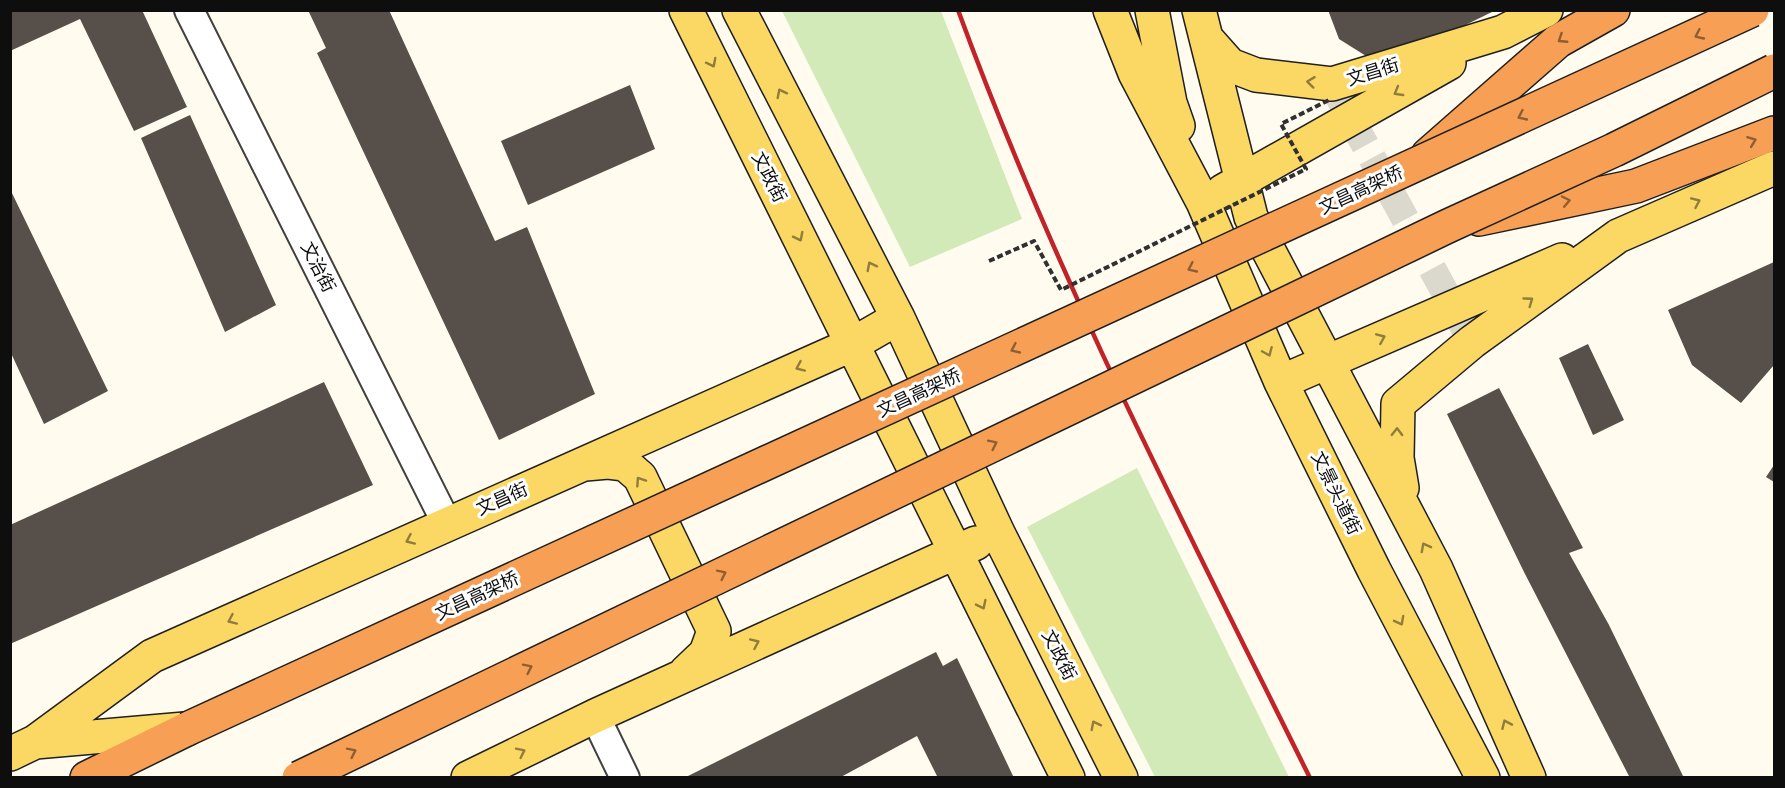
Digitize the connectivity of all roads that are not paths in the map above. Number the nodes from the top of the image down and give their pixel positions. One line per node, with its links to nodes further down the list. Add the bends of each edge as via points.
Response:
1 (189, 10): 25 (street, 文治街)
2 (686, 10): 20 (main road, 文政街, one-way to 20)
3 (739, 10): 19 (main road, one-way to 3)
4 (1110, 10): 16 (main road, 文景头道街, via 1135,73)
5 (1152, 10): 16 (main road, 文景头道街, via 1170,102)
6 (1546, 10): 10 (main road, 文昌街)
7 (1613, 10): 13 (highway, one-way to 13, bridge, via 1558,41)
8 (1752, 10): 13 (highway, 文昌高架桥, one-way to 13, bridge)
9 (1203, 24): 10 (main road, 文昌街, one-way to 9, via 1332,84 1256,75 1230,65); 15 (main road, 文景头道街)
10 (1503, 32): 15 (main road, one-way to 15)
11 (1774, 72): 17 (highway, bridge)
12 (1774, 133): 17 (highway, one-way to 12, bridge, via 1636,186)
13 (1419, 164): 30 (highway, 文昌高架桥, one-way to 30, bridge)
14 (1774, 168): 18 (main road, one-way to 14)
15 (1242, 180): 16 (main road); 21 (main road, 文景头道街, via 1251,217)
16 (1203, 202): 21 (main road, 文景头道街); 22 (main road, 文景头道街, one-way to 22)
17 (1448, 226): 33 (highway, one-way to 17, bridge)
18 (1618, 236): 21 (main road, one-way to 18); 24 (main road, one-way to 18, via 1397,458 1398,404 1472,342)
19 (898, 318): 20 (main road, 文昌街); 26 (main road, 文政街)
20 (853, 344): 23 (main road, 文昌街, one-way to 23); 27 (main road, 文政街)
21 (1328, 362): 22 (main road); 24 (main road, 文景头道街)
22 (1281, 382): 38 (main road, 文景头道街, one-way to 38)
23 (582, 464): 25 (main road, 文昌街); 28 (main road, one-way to 23, via 706,653 714,631 640,477 625,464)
24 (1406, 511): 39 (main road, 文景头道街, one-way to 24)
25 (447, 524): 31 (main road, 文昌街, one-way to 31, via 152,656)
26 (998, 533): 27 (main road); 37 (main road, 文政街, one-way to 26)
27 (956, 552): 28 (main road, one-way to 27); 36 (main road, one-way to 36)
28 (681, 677): 29 (main road)
29 (594, 716): 34 (main road, one-way to 29); 35 (street)
30 (187, 729): 31 (main road); 32 (highway, 文昌高架桥)
31 (23, 748)
32 (87, 777)
33 (299, 777)
34 (468, 777)
35 (625, 777)
36 (1068, 777)
37 (1121, 777)
38 (1483, 777)
39 (1529, 777)

